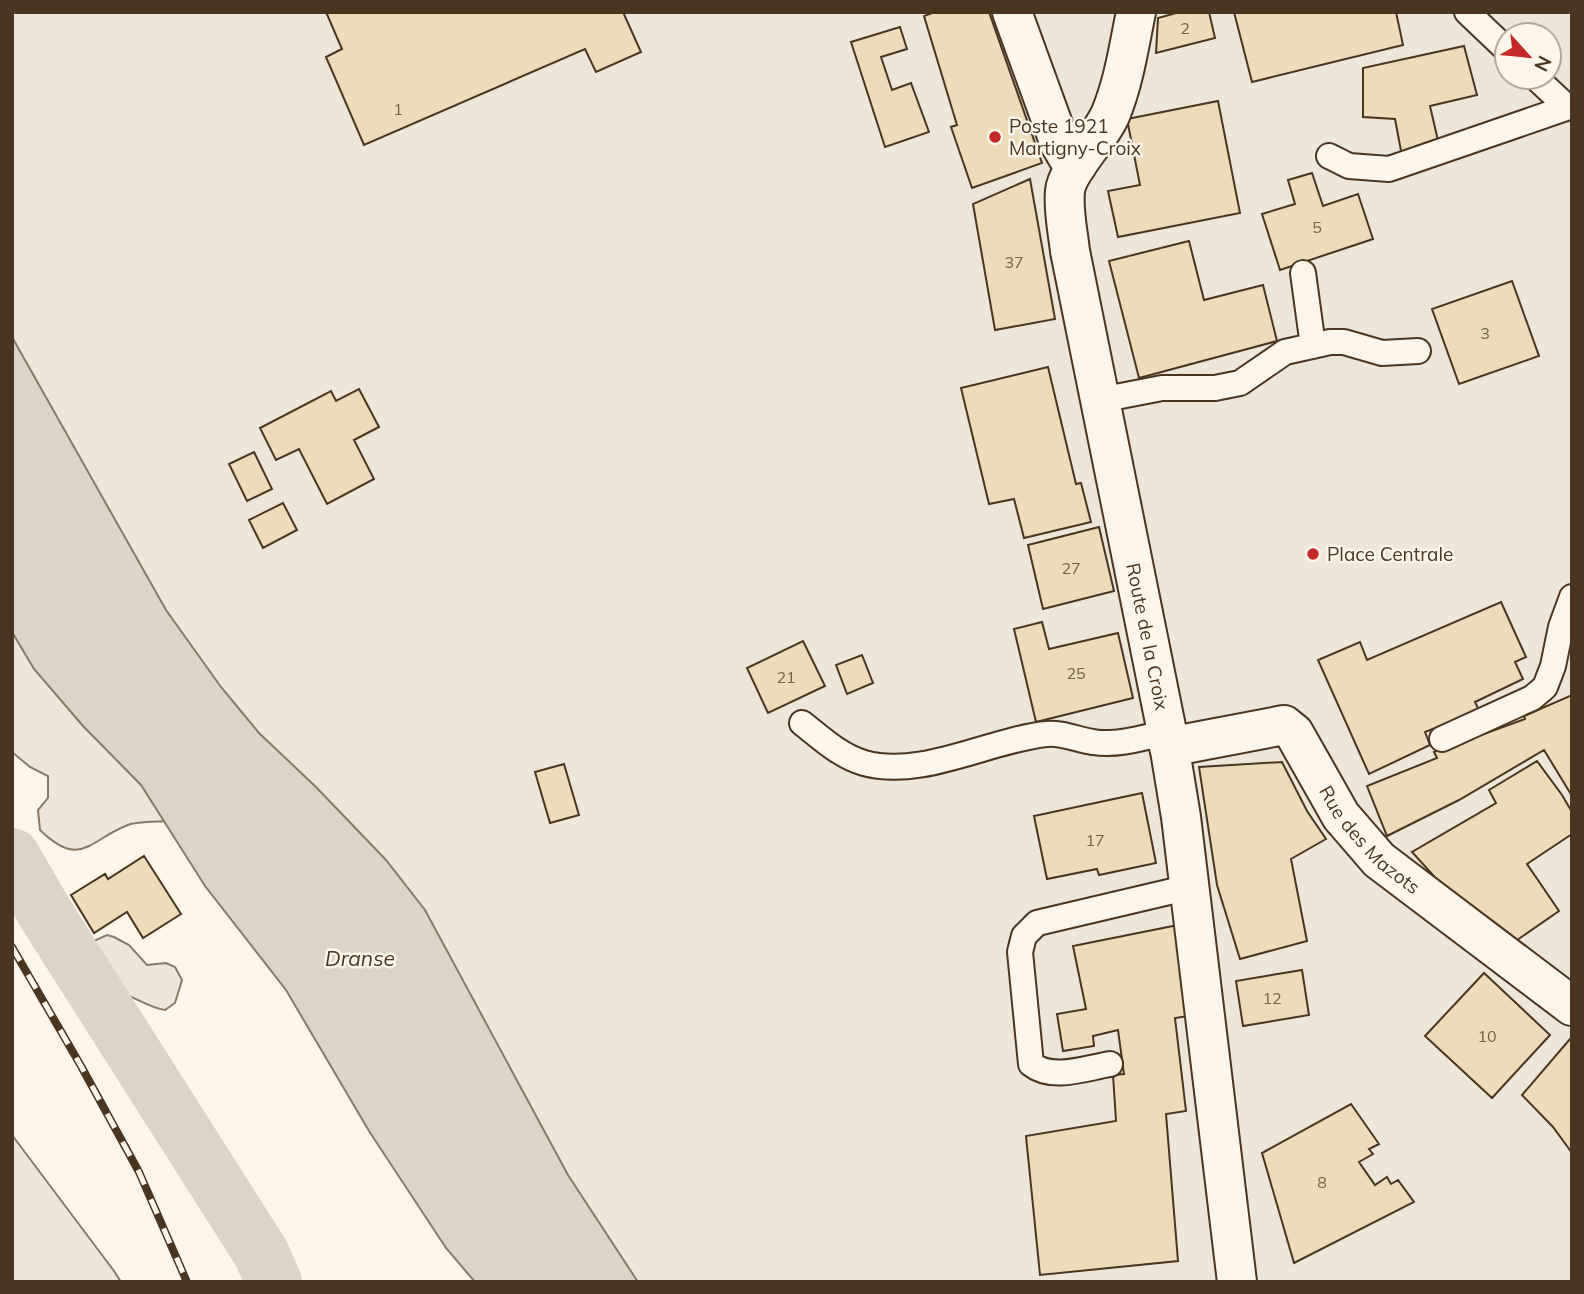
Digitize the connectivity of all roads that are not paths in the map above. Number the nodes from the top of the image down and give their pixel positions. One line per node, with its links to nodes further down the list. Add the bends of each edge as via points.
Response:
1 (1012, 12): 8 (street, via 1060,144)
2 (1136, 12): 8 (street, Route de la Croix, via 1110,115)
3 (1467, 12): 4 (lane)
4 (1493, 37)
5 (1551, 91): 6 (lane)
6 (1569, 106): 7 (lane, via 1389,169 1349,166)
7 (1329, 156)
8 (1077, 165): 12 (street, Route de la Croix, via 1065,191 1065,211)
9 (1303, 273): 10 (lane)
10 (1313, 346): 11 (lane, via 1345,342 1382,353); 12 (lane, via 1285,352 1240,383 1163,388)
11 (1418, 351)
12 (1100, 400): 16 (street, Route de la Croix)
13 (1572, 597): 15 (lane, via 1545,687 1532,698)
14 (802, 723): 16 (lane, via 832,748 862,762 892,768 1051,733 1094,742)
15 (1442, 739)
16 (1168, 740): 17 (street, Route de la Croix); 18 (street, Rue des Mazots, via 1284,726 1294,733 1341,816 1379,860)
17 (1189, 887): 19 (lane, via 1037,923 1024,936 1020,952 1031,1065 1049,1074); 20 (street, Route de la Croix)
18 (1572, 1006)
19 (1110, 1064)
20 (1237, 1282)

